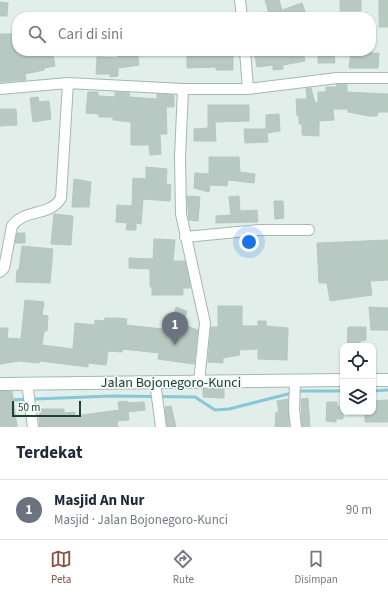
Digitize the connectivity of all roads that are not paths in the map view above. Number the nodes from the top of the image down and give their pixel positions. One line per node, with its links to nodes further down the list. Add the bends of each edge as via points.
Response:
1 (240, 0): 2 (street)
2 (241, 12)
3 (245, 56): 8 (street)
4 (388, 78): 8 (street, via 337,78)
5 (68, 83): 6 (street); 7 (street); 11 (street, via 61,198 53,207 15,221 4,268)
6 (0, 89)
7 (183, 89): 8 (street); 10 (street, via 180,157 181,214)
8 (248, 89)
9 (308, 230): 10 (street, via 258,230)
10 (185, 237): 12 (street, via 205,323)
11 (0, 272)
12 (200, 373): 17 (main road, Jalan Bojonegoro-Kunci); 18 (main road, Jalan Bojonegoro-Kunci)
13 (340, 380): 18 (main road, Jalan Bojonegoro-Kunci)
14 (376, 380): 15 (main road)
15 (388, 380)
16 (0, 384): 19 (main road, Jalan Bojonegoro-Kunci)
17 (156, 386): 19 (main road, Jalan Bojonegoro-Kunci); 21 (street)
18 (296, 387): 22 (street)
19 (28, 388): 20 (street)
20 (33, 427)
21 (161, 427)
22 (296, 427)

